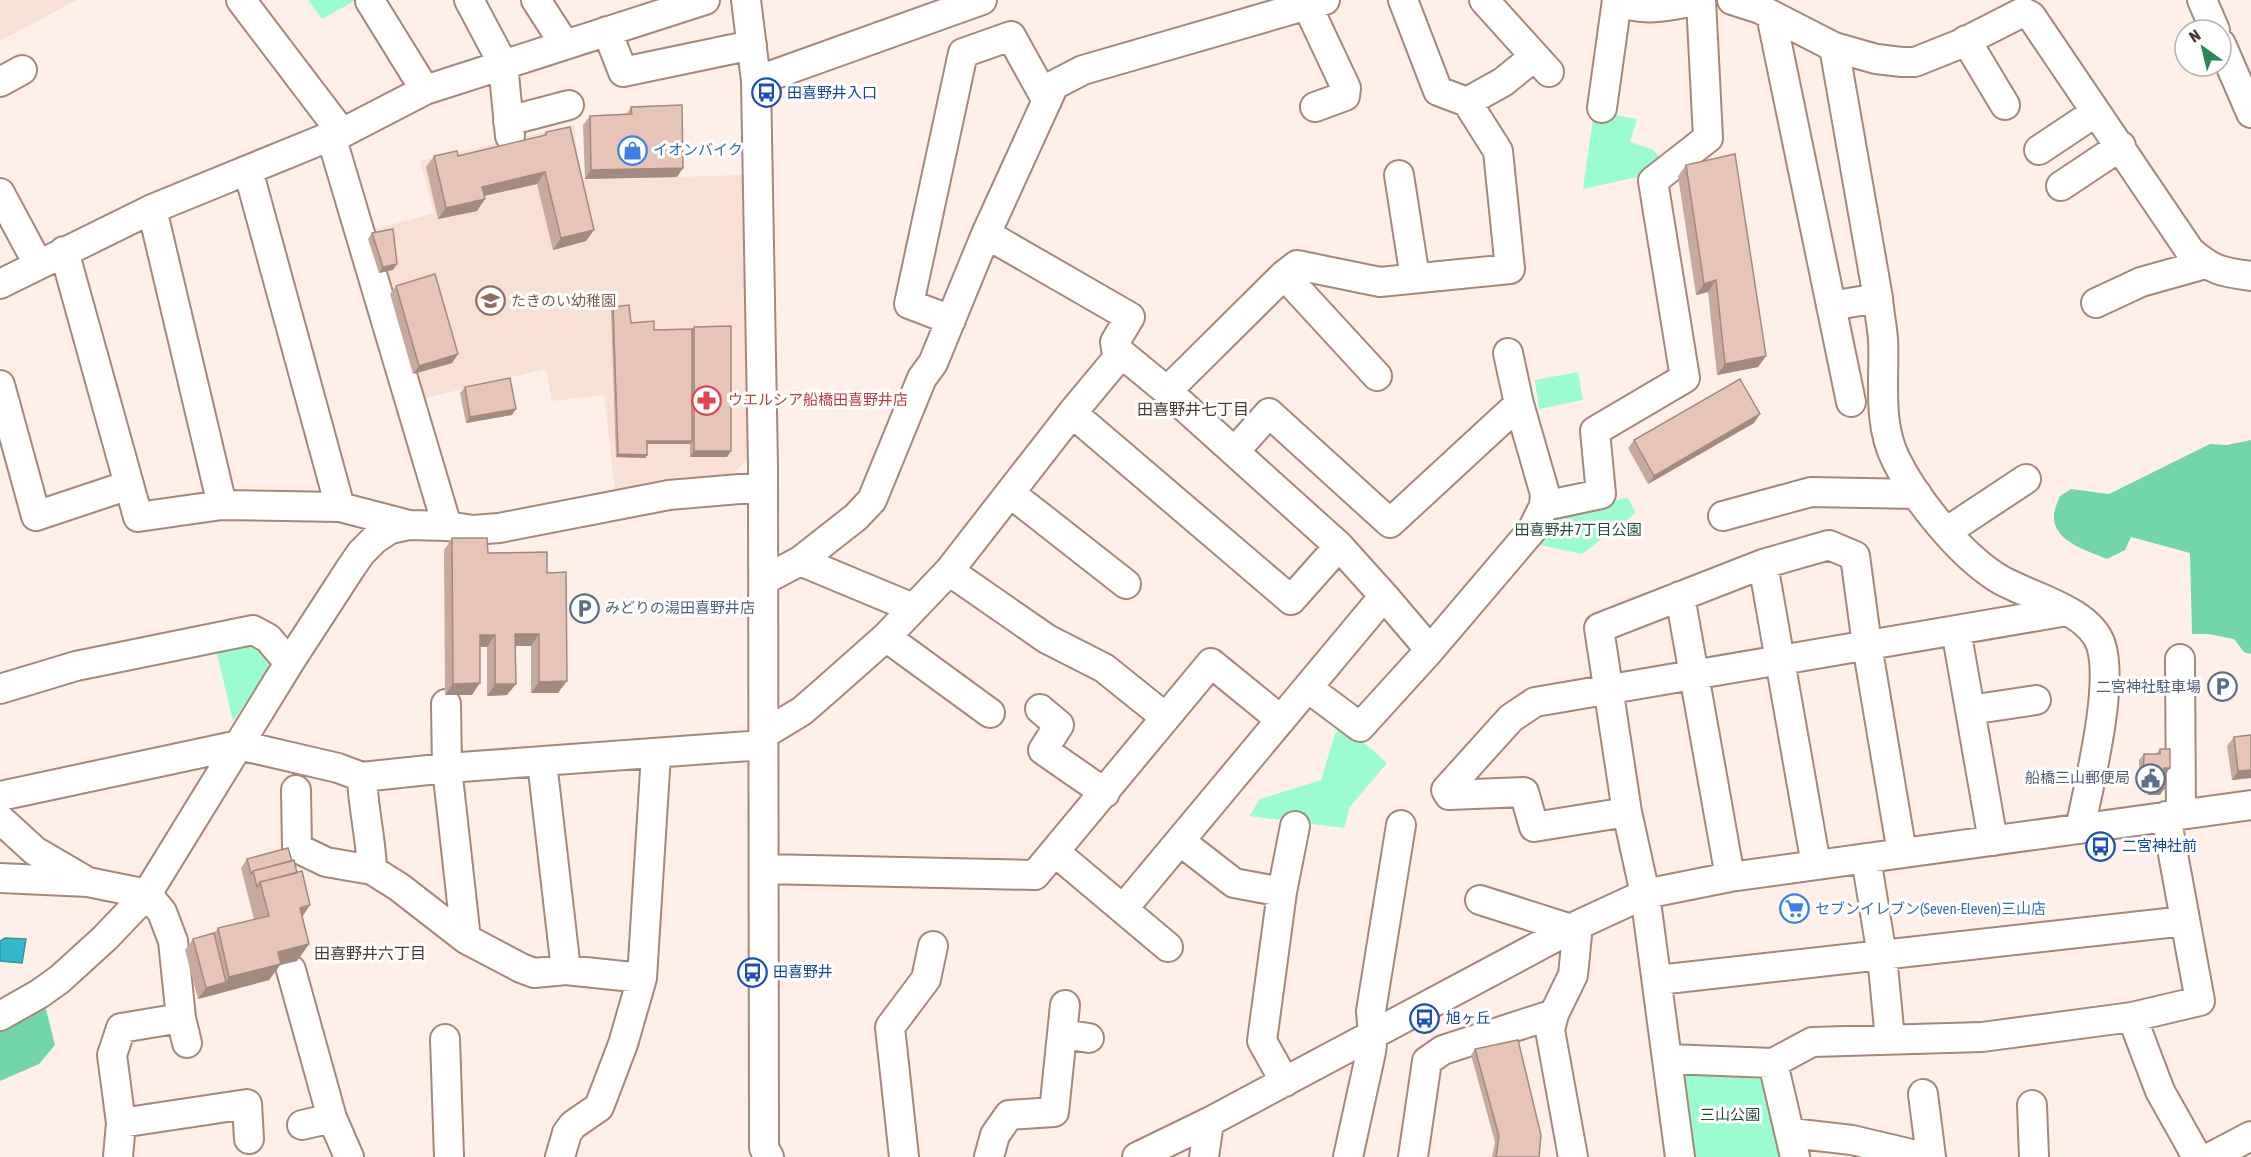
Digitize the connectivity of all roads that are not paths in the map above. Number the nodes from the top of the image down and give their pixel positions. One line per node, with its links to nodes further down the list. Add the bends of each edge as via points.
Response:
1 (241, 0): 35 (street)
2 (469, 0): 23 (street)
3 (536, 0): 20 (street)
4 (705, 0): 18 (street)
5 (746, 0): 21 (street)
6 (982, 0): 25 (street)
7 (1403, 0): 28 (street, via 1438,91)
8 (1484, 0): 28 (street, via 1541,64)
9 (1617, 0): 10 (street, via 1645,7); 32 (street)
10 (1700, 0): 70 (street, via 1708,138 1653,181 1684,378 1595,431 1601,494)
11 (1732, 0): 16 (street)
12 (2202, 0): 17 (street)
13 (370, 1): 26 (street)
14 (1316, 2): 27 (street, via 1083,70 1054,85); 31 (street, via 1346,88 1345,96)
15 (2018, 6): 19 (street); 33 (street, via 2040,27)
16 (1771, 15): 22 (street); 53 (street)
17 (2210, 18)
18 (608, 31): 20 (street); 21 (street, via 624,72)
19 (1966, 40): 22 (street, via 1915,62 1882,60); 30 (street)
20 (565, 45): 23 (street)
21 (752, 45): 25 (street)
22 (1834, 47): 51 (street)
23 (503, 64): 26 (street); 29 (street, via 509,129)
24 (2233, 72): 34 (street)
25 (756, 81): 66 (street)
26 (425, 90): 35 (street)
27 (1047, 100): 43 (street); 54 (street, via 1011,36 963,53 909,304)
28 (1467, 102): 49 (street, via 1498,152 1510,269)
29 (569, 105)
30 (2005, 105)
31 (1315, 107)
32 (1602, 108)
33 (2096, 112): 36 (street); 37 (street)
34 (2251, 113)
35 (337, 134): 38 (street); 74 (street)
36 (2121, 146): 40 (street); 46 (street, via 2190,251)
37 (2040, 150)
38 (248, 170): 42 (street); 71 (street)
39 (1399, 175): 49 (street)
40 (2061, 186)
41 (0, 193): 45 (street)
42 (152, 209): 44 (street); 69 (street)
43 (986, 234): 54 (street); 56 (street, via 1130,317 1114,342)
44 (64, 251): 45 (street); 65 (street)
45 (38, 264): 50 (street)
46 (2205, 264): 48 (street, via 2223,273); 52 (street, via 2141,282)
47 (1284, 275): 49 (street, via 1297,265 1380,282); 57 (street); 59 (street)
48 (2251, 276)
49 (1415, 278)
50 (0, 284)
51 (1878, 298): 53 (street); 68 (street, via 1888,437 1895,459)
52 (2096, 303)
53 (1831, 306): 60 (street)
54 (951, 320): 77 (street, via 933,363 922,378 872,501)
55 (1508, 353): 61 (street)
56 (1121, 354): 59 (street); 62 (street)
57 (1377, 376)
58 (0, 385): 65 (street, via 36,516)
59 (1167, 391): 63 (street)
60 (1851, 402)
61 (1519, 404): 63 (street, via 1390,523 1269,413); 70 (street, via 1545,494)
62 (1072, 413): 67 (street); 76 (street, via 1291,600)
63 (1235, 451): 76 (street)
64 (2026, 479): 75 (street)
65 (129, 485): 69 (street, via 138,517)
66 (764, 487): 74 (street, via 669,495 499,528); 80 (street)
67 (1010, 493): 79 (street); 81 (street)
68 (1917, 495): 72 (street, via 1811,492); 75 (street)
69 (222, 505): 71 (street)
70 (1544, 506): 89 (street, via 1532,530)
71 (340, 507): 73 (street)
72 (1723, 516)
73 (409, 525): 74 (street); 92 (street, via 390,529 361,554)
74 (447, 526)
75 (1946, 532): 85 (street, via 1996,577)
76 (1339, 546): 82 (street)
77 (800, 561): 80 (street); 84 (street)
78 (1763, 564): 83 (street); 88 (street, via 1829,545 1855,556); 91 (street)
79 (949, 571): 84 (street); 102 (street, via 1047,639 1104,668)
80 (764, 580): 104 (street)
81 (1126, 585)
82 (1384, 596): 89 (street); 95 (street)
83 (1680, 596): 93 (street); 96 (street, via 1599,628)
84 (913, 608): 87 (street)
85 (2067, 611): 86 (street); 119 (street, via 2096,635 2104,676 2093,768)
86 (1956, 630): 88 (street); 100 (street)
87 (886, 637): 101 (street); 104 (street)
88 (1867, 645): 91 (street); 123 (street)
89 (1430, 650): 95 (street, via 1360,727)
90 (2180, 659): 115 (street)
91 (1780, 660): 93 (street); 125 (street)
92 (289, 663): 94 (street, via 268,638 253,630 76,666); 105 (street)
93 (1695, 675): 96 (street); 128 (street)
94 (0, 688)
95 (1308, 688): 103 (street)
96 (1607, 690): 114 (street); 114 (street, via 1535,702 1511,718 1446,790 1449,795 1524,792 1534,827)
97 (2036, 700): 100 (street)
98 (446, 704): 108 (street)
99 (1040, 710): 111 (street, via 1059,725 1043,750)
100 (1970, 710): 121 (street)
101 (990, 713)
102 (1165, 717): 103 (street, via 1211,663); 111 (street)
103 (1281, 720): 120 (street)
104 (764, 740): 106 (street); 126 (street)
105 (239, 745): 109 (street); 112 (street); 132 (street)
106 (656, 754): 107 (street); 144 (street)
107 (542, 762): 108 (street); 143 (street)
108 (447, 768): 109 (street); 138 (street)
109 (362, 777): 127 (street)
110 (296, 790): 127 (street, via 297,848 326,862)
111 (1105, 793): 122 (street)
112 (0, 796)
113 (2251, 805): 115 (street)
114 (1627, 812): 133 (street)
115 (2174, 815): 119 (street); 136 (street)
116 (0, 819): 130 (street, via 35,851)
117 (1401, 825): 150 (street, via 1371,1011)
118 (1295, 826): 131 (street)
119 (2080, 829): 121 (street)
120 (1180, 841): 131 (street, via 1234,883); 135 (street)
121 (1993, 841): 123 (street)
122 (1055, 852): 126 (street, via 1035,875); 135 (street)
123 (1902, 853): 124 (street)
124 (1866, 858): 125 (street); 141 (street)
125 (1816, 865): 128 (street)
126 (764, 868): 166 (street)
127 (372, 870): 138 (street)
128 (1730, 877): 133 (street)
129 (0, 878): 130 (street)
130 (88, 882): 132 (street)
131 (1282, 892): 155 (street, via 1262,1041)
132 (147, 894): 148 (street, via 60,978); 160 (street, via 162,912 173,941 184,1030 121,1028 112,1055)
133 (1646, 894): 137 (street); 145 (street)
134 (1480, 900): 137 (street)
135 (1123, 909): 140 (street)
136 (2185, 921): 141 (street); 149 (street, via 2200,1001)
137 (1575, 927): 147 (street, via 1573,975); 150 (street)
138 (466, 939): 143 (street, via 534,973)
139 (933, 946): 171 (street, via 927,979 890,1027)
140 (1168, 947)
141 (1882, 956): 145 (street); 152 (street)
142 (291, 970): 158 (street)
143 (566, 970): 144 (street)
144 (642, 978): 170 (street, via 599,1107 573,1125)
145 (1658, 980): 153 (street)
146 (1065, 1005): 172 (street, via 1076,1036 1054,1112 1009,1115 995,1135)
147 (1554, 1014): 176 (street, via 1443,1050 1427,1061); 177 (street, via 1550,1030)
148 (0, 1016)
149 (2132, 1017): 152 (street, via 1982,1037); 182 (street, via 2160,1091)
150 (1373, 1035): 155 (street); 175 (street)
151 (445, 1039): 169 (street)
152 (1890, 1039): 154 (street, via 1812,1042)
153 (1668, 1059): 154 (street); 178 (street)
154 (1773, 1063): 164 (street)
155 (1285, 1082): 159 (street)
156 (1923, 1094): 180 (street)
157 (2032, 1105): 181 (street)
158 (332, 1118): 161 (street); 168 (street)
159 (1209, 1122): 173 (street); 174 (street)
160 (121, 1123): 163 (street, via 247,1104); 167 (street)
161 (302, 1125)
162 (2251, 1136): 183 (street)
163 (249, 1139)
164 (1793, 1145): 165 (street)
165 (1853, 1149): 179 (street)
166 (765, 1154)
167 (118, 1157)
168 (349, 1157)
169 (449, 1157)
170 (560, 1157)
171 (904, 1157)
172 (989, 1157)
173 (1137, 1157)
174 (1204, 1157)
175 (1348, 1157)
176 (1413, 1157)
177 (1573, 1157)
178 (1680, 1157)
179 (1924, 1157)
180 (1931, 1157)
181 (2034, 1157)
182 (2197, 1157)
183 (2211, 1157)

